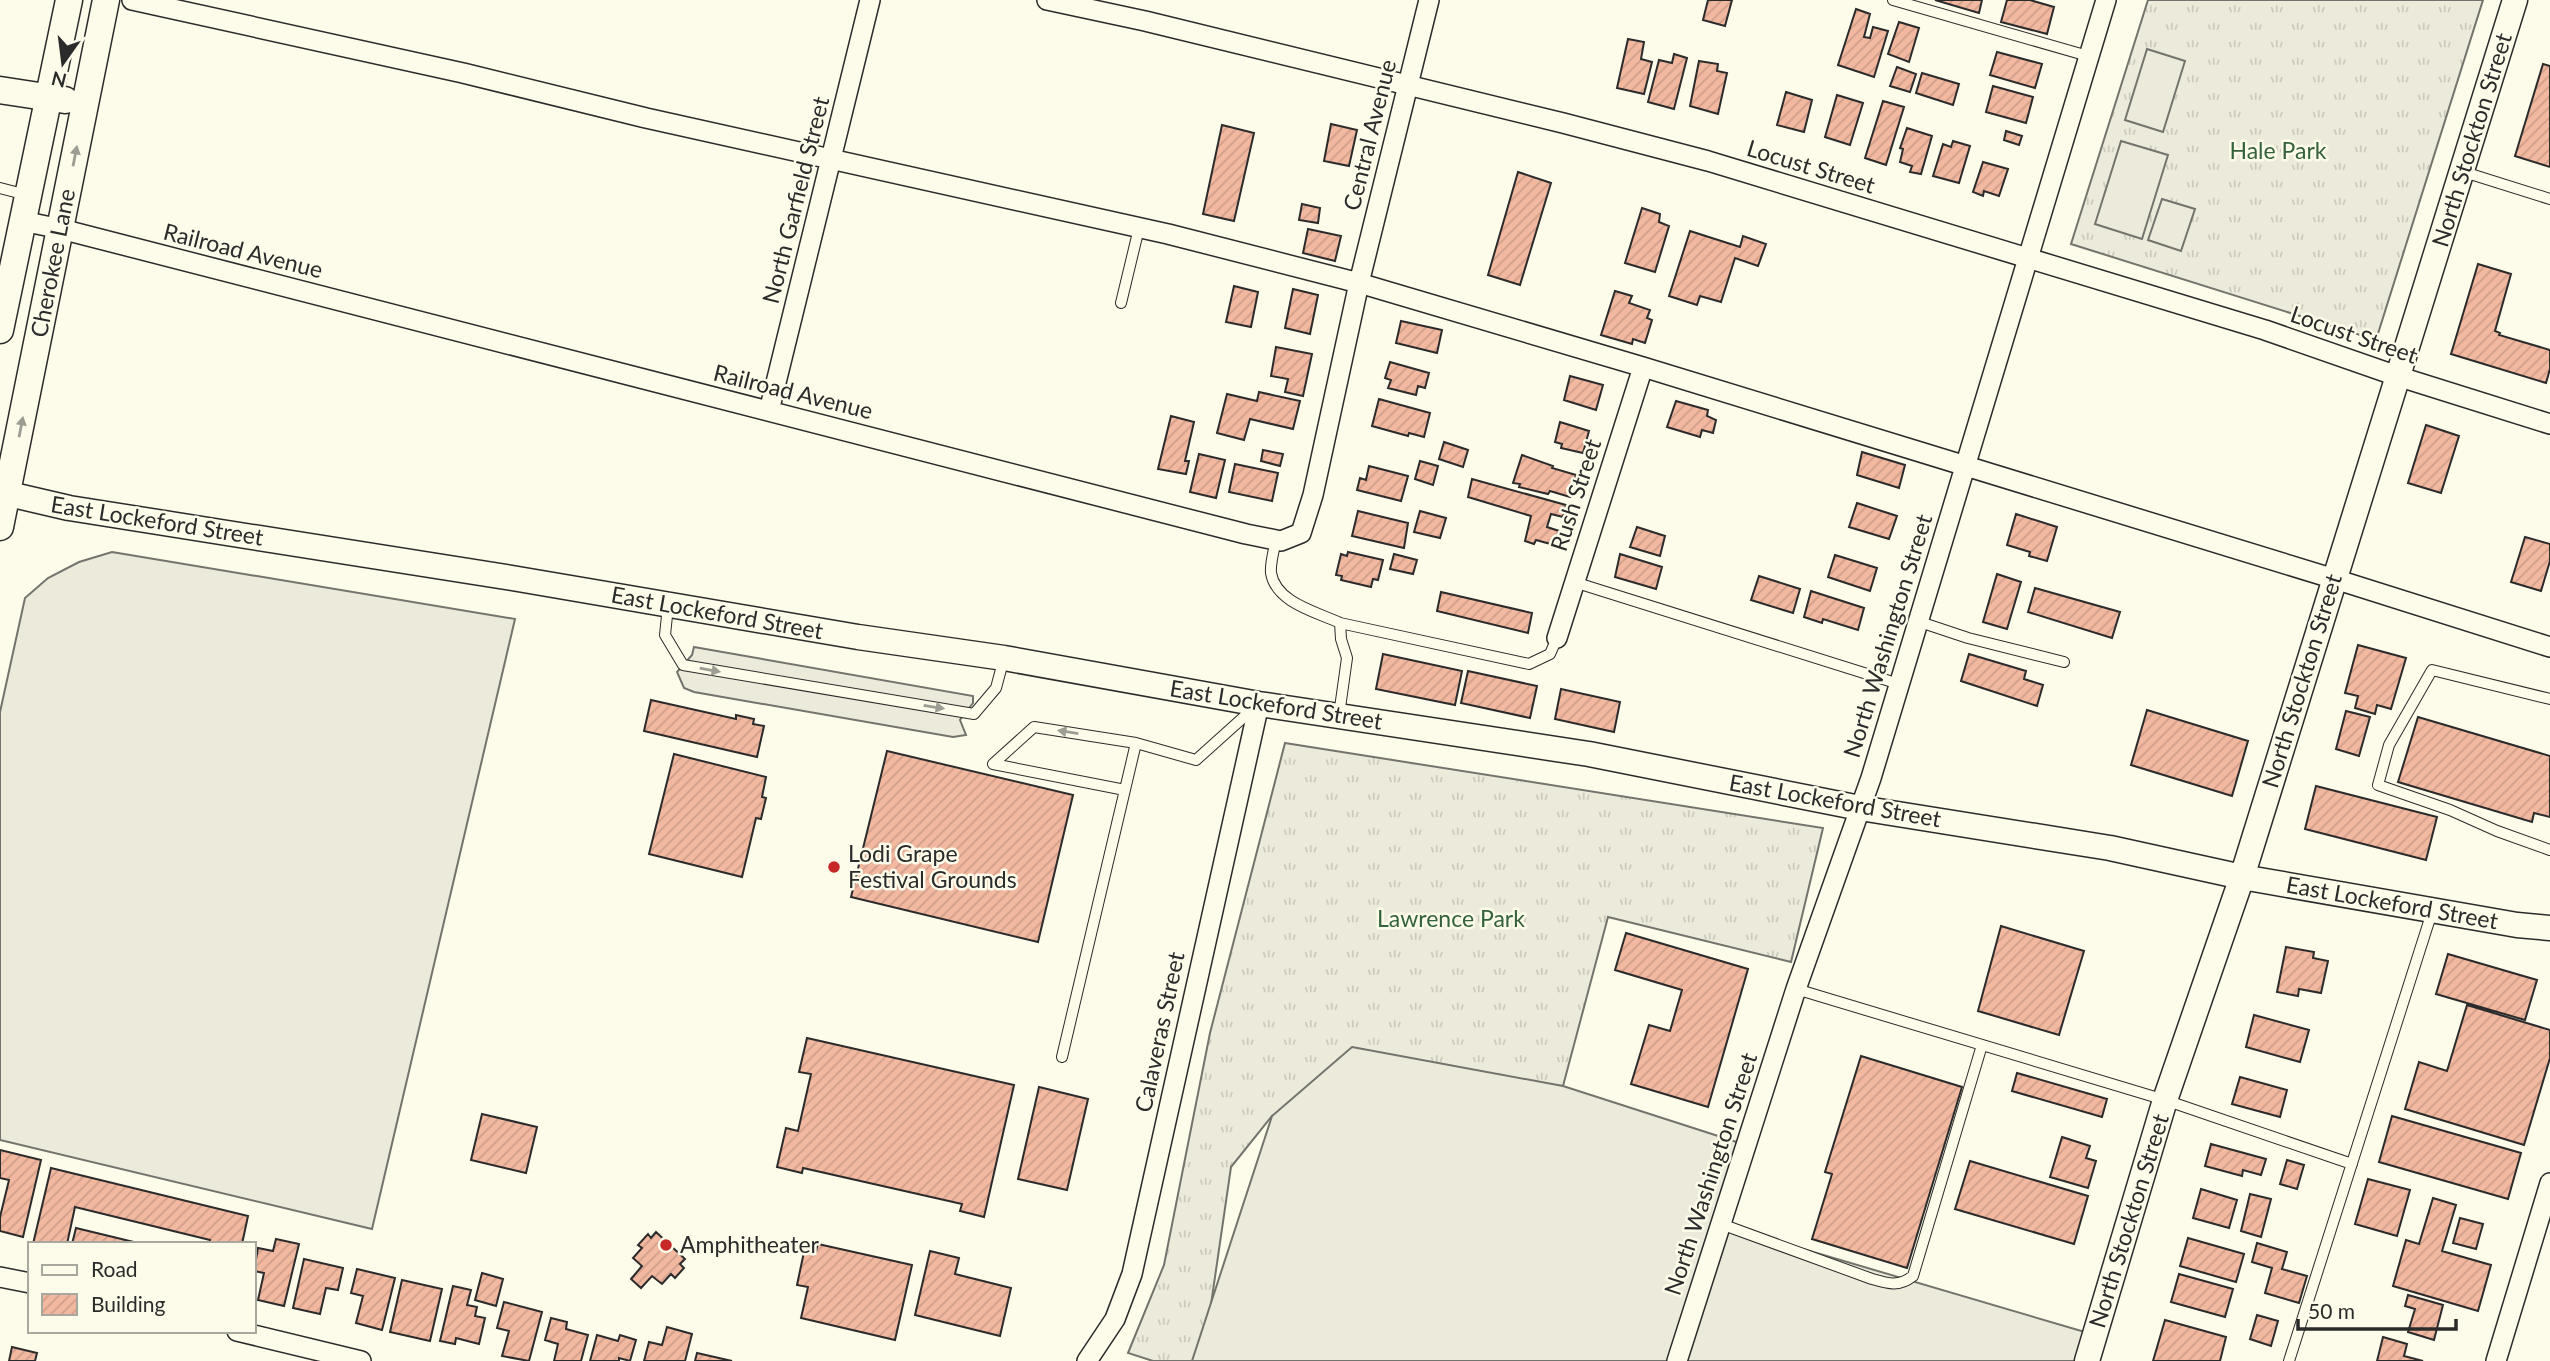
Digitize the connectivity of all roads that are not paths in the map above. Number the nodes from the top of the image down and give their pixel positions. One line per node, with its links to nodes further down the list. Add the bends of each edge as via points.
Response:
1 (69, 0): 13 (main road, Cherokee Lane)
2 (106, 0): 14 (main road, Cherokee Lane)
3 (132, 0): 15 (street)
4 (870, 0): 15 (street, North Garfield Street)
5 (1047, 0): 11 (street, Locust Street)
6 (1429, 0): 11 (street, Central Avenue)
7 (1893, 0): 10 (lane)
8 (2106, 0): 10 (street, North Washington Street)
9 (2515, 0): 16 (street, North Stockton Street)
10 (2088, 56): 23 (street, North Washington Street)
11 (1408, 85): 23 (street, Locust Street, via 1708,161); 24 (street, Central Avenue)
12 (0, 90): 13 (main road)
13 (49, 97): 14 (main road); 18 (main road, Cherokee Lane)
14 (84, 104): 22 (main road, Cherokee Lane, one-way to 14)
15 (831, 159): 21 (street); 30 (street, North Garfield Street)
16 (2462, 171): 19 (lane); 29 (street, North Stockton Street)
17 (0, 188): 18 (lane)
18 (27, 195): 20 (main road, Cherokee Lane)
19 (2550, 199)
20 (22, 221): 22 (street, Railroad Avenue); 25 (main road, Cherokee Lane)
21 (1139, 228): 24 (street); 26 (lane)
22 (61, 229): 30 (street, Railroad Avenue); 33 (main road, Cherokee Lane, one-way to 22)
23 (2028, 258): 29 (street, Locust Street, via 2265,330); 32 (street, North Washington Street)
24 (1359, 283): 28 (street); 35 (street, via 1301,533)
25 (3, 293): 27 (main road, Cherokee Lane)
26 (1121, 303)
27 (0, 330)
28 (1643, 367): 32 (street); 37 (street, Rush Street)
29 (2397, 376): 31 (street, Locust Street); 36 (street, North Stockton Street)
30 (769, 411): 35 (street, Railroad Avenue)
31 (2550, 424)
32 (1964, 467): 36 (street); 39 (street, North Washington Street)
33 (4, 493): 34 (main road, Cherokee Lane); 38 (street, East Lockeford Street, via 69,508)
34 (0, 527)
35 (1276, 540): 40 (lane, via 1271,572 1276,588 1289,599)
36 (2334, 578): 42 (street); 53 (street, North Stockton Street)
37 (1574, 582): 41 (street, Rush Street); 45 (lane)
38 (668, 605): 43 (street, East Lockeford Street); 43 (lane, one-way to 43, via 665,635 682,665 974,714 996,688)
39 (1917, 621): 44 (lane); 45 (street, North Washington Street)
40 (1340, 622): 41 (lane, via 1529,664 1550,654); 48 (lane, via 1347,657)
41 (1557, 638)
42 (2550, 647)
43 (1004, 658): 47 (street, East Lockeford Street)
44 (2064, 662)
45 (1899, 684): 51 (street, North Washington Street)
46 (2550, 699): 52 (lane, via 2431,670 2389,744 2378,785)
47 (1259, 704): 48 (street, East Lockeford Street); 49 (lane, via 1196,760); 67 (street, Calaveras Street, via 1132,1274 1115,1319)
48 (1338, 716): 51 (street, East Lockeford Street, via 1589,754)
49 (1136, 743): 50 (lane); 50 (lane, one-way to 50, via 1034,727 993,764)
50 (1125, 790): 58 (lane)
51 (1860, 808): 53 (street, East Lockeford Street, via 2110,848); 56 (street, North Washington Street)
52 (2550, 850)
53 (2242, 877): 54 (street, East Lockeford Street); 59 (street, North Stockton Street)
54 (2432, 911): 55 (street, East Lockeford Street); 60 (lane)
55 (2550, 928)
56 (1796, 989): 57 (lane); 62 (street, North Washington Street)
57 (1982, 1045): 59 (lane); 62 (lane, via 1913,1276 1903,1283 1872,1279)
58 (1062, 1056)
59 (2165, 1100): 60 (lane); 69 (street, North Stockton Street)
60 (2352, 1164): 70 (lane)
61 (2550, 1183): 71 (street)
62 (1721, 1224): 68 (street, North Washington Street)
63 (0, 1277): 64 (street)
64 (28, 1283)
65 (245, 1333): 66 (street)
66 (361, 1361)
67 (1087, 1361)
68 (1677, 1361)
69 (2087, 1361)
70 (2289, 1361)
71 (2496, 1361)

